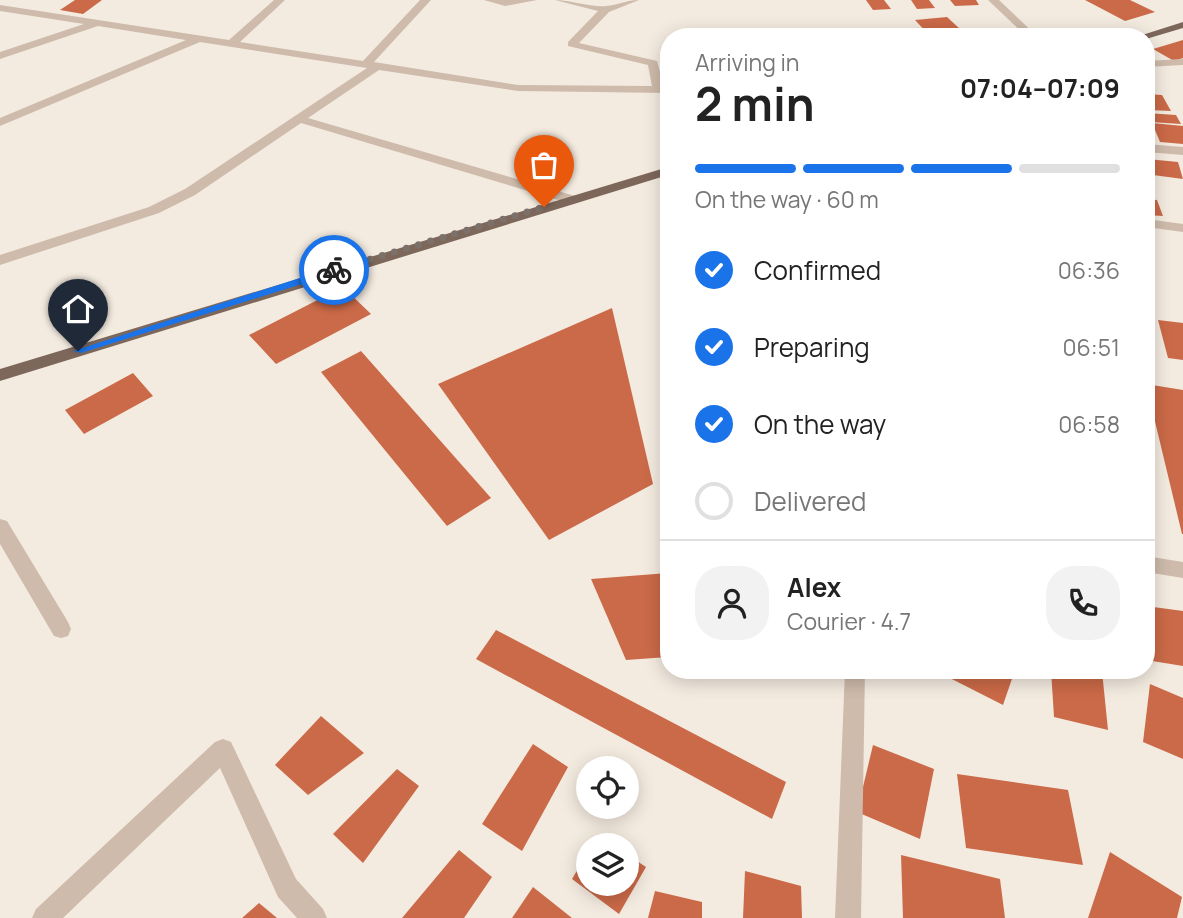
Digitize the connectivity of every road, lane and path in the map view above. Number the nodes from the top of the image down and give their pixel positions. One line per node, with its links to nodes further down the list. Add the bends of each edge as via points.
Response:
1 (279, 0): 17 (street)
2 (426, 0): 21 (street)
3 (489, 0): 4 (street)
4 (532, 0)
5 (560, 0): 10 (street)
6 (634, 0): 10 (street)
7 (993, 0): 14 (street)
8 (0, 8): 9 (street)
9 (14, 10): 11 (street); 12 (street)
10 (605, 10): 22 (street, via 572,44 653,63)
11 (0, 14)
12 (97, 22): 16 (street); 18 (street)
13 (1183, 25): 15 (main road)
14 (1023, 28)
15 (1155, 33)
16 (200, 38): 17 (street); 25 (street)
17 (232, 43): 21 (street)
18 (0, 56)
19 (1183, 62): 20 (street)
20 (1155, 64)
21 (370, 66): 23 (street, via 518,88); 24 (street)
22 (660, 81)
23 (660, 91)
24 (300, 119): 29 (street); 32 (street, via 190,192 154,210)
25 (0, 122)
26 (1155, 149): 27 (street)
27 (1183, 151)
28 (660, 173): 29 (main road)
29 (570, 199): 33 (main road)
30 (1155, 224): 31 (street)
31 (1183, 228)
32 (0, 260)
33 (0, 375)
34 (0, 527): 37 (street)
35 (1155, 565): 36 (street)
36 (1183, 570)
37 (61, 629)
38 (855, 679): 41 (street)
39 (45, 918): 40 (street, via 223,750 287,888)
40 (314, 918)
41 (848, 918)

